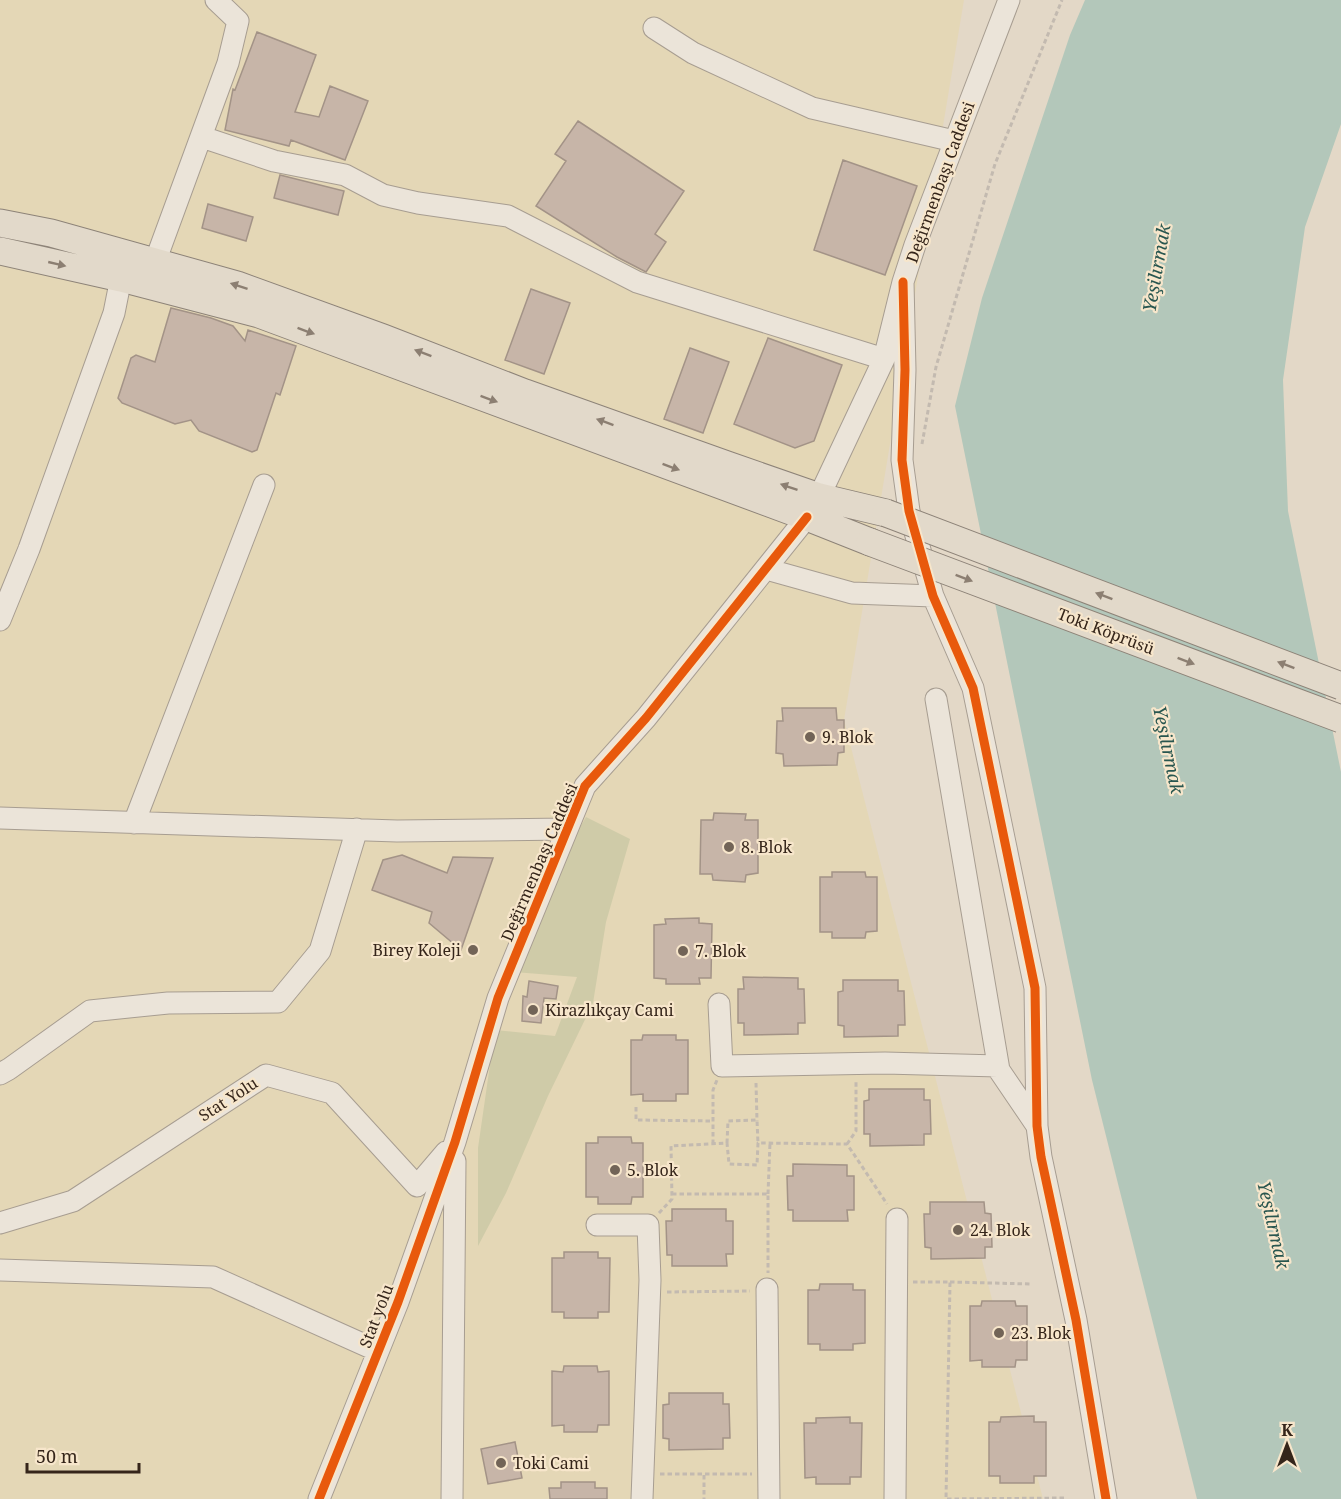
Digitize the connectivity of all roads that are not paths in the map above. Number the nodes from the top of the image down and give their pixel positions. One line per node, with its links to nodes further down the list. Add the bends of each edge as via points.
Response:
1 (216, 0): 4 (street, via 238,21)
2 (1009, 0): 5 (street, Değirmenbaşı Caddesi)
3 (654, 28): 5 (street, via 693,53 812,108)
4 (202, 137): 8 (street); 11 (street, via 274,161 345,175 383,195 508,216 637,282)
5 (954, 141): 10 (street, Değirmenbaşı Caddesi)
6 (0, 223): 8 (main road)
7 (0, 251): 9 (main road, one-way to 9)
8 (155, 262): 13 (main road, one-way to 8, via 383,338 237,285)
9 (121, 278): 13 (main road, one-way to 13, via 259,314); 16 (street, via 114,314)
10 (903, 282): 11 (street, Değirmenbaşı Caddesi); 15 (street, via 902,460 909,511)
11 (884, 359): 13 (street, Değirmenbaşı Caddesi)
12 (264, 484): 21 (street)
13 (813, 507): 14 (street, Değirmenbaşı Caddesi); 17 (main road, one-way to 13, bridge, via 886,513); 19 (main road, Toki Köprüsü, one-way to 19, bridge, via 870,542)
14 (766, 569): 15 (street, via 852,593); 23 (street, Değirmenbaşı Caddesi, via 646,718 585,786)
15 (933, 596): 27 (street, via 973,688 1035,988)
16 (0, 620)
17 (1341, 686)
18 (936, 699): 25 (street)
19 (1341, 719)
20 (0, 818): 21 (street)
21 (134, 823): 22 (street)
22 (357, 829): 23 (street); 26 (street, via 320,951 278,1002 168,1003 90,1011)
23 (567, 829): 28 (street, Değirmenbaşı Caddesi, via 498,998)
24 (719, 1004): 25 (street, via 722,1066)
25 (998, 1066): 27 (street)
26 (0, 1074)
27 (1037, 1126): 40 (street, via 1076,1320)
28 (455, 1142): 30 (street, Stat Yolu, via 417,1186 332,1093 266,1075 73,1201); 34 (street, Stat yolu); 36 (street)
29 (897, 1219): 39 (street)
30 (0, 1223)
31 (597, 1226): 37 (street, via 648,1225)
32 (0, 1270): 34 (street, via 213,1277)
33 (767, 1289): 38 (street)
34 (378, 1351): 35 (street, Stat yolu)
35 (319, 1499)
36 (453, 1499)
37 (642, 1499)
38 (769, 1499)
39 (895, 1499)
40 (1106, 1499)

